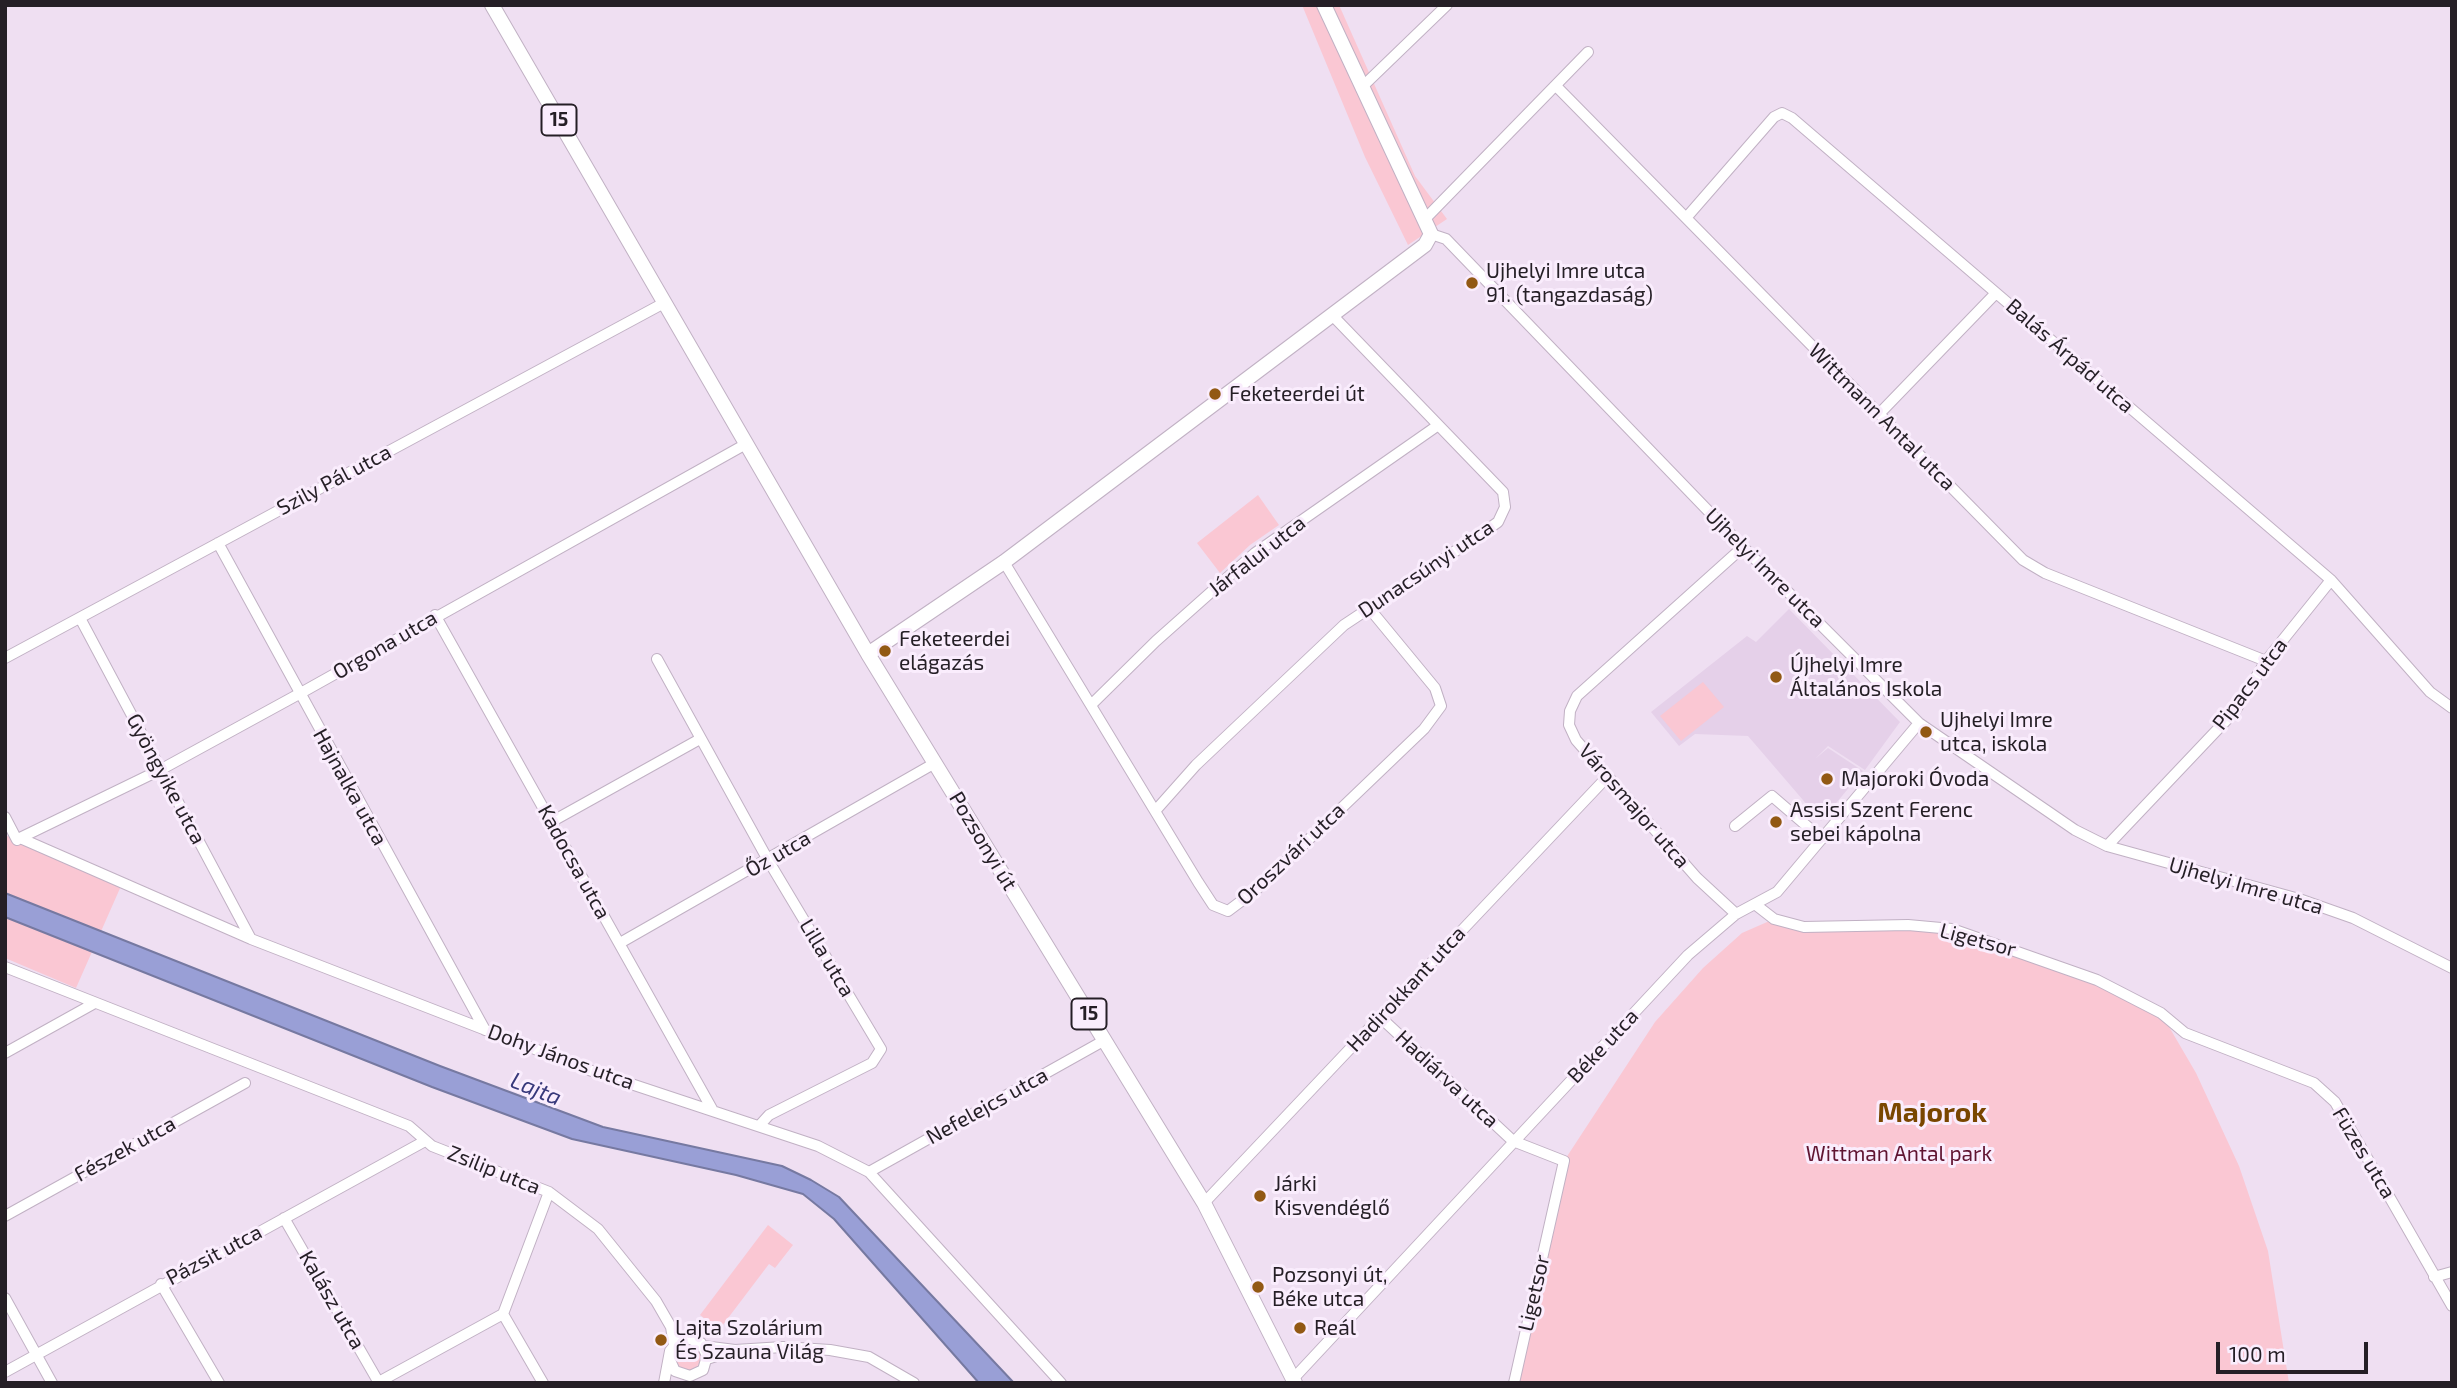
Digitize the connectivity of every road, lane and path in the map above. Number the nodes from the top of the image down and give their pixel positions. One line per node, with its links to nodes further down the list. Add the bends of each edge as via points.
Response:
1 (492, 5): 11 (main road, 15)
2 (1324, 5): 6 (main road)
3 (1447, 5): 6 (street)
4 (1588, 52): 5 (street)
5 (1556, 86): 7 (street, Wittmann Antal utca); 8 (street)
6 (1361, 88): 8 (main road)
7 (1686, 218): 10 (street, Balás Árpád utca, via 1773,117 1784,113); 13 (street, Wittmann Antal utca)
8 (1424, 220): 9 (main road)
9 (1431, 234): 12 (main road, via 1425,245); 17 (street, Ujhelyi Imre utca, via 1446,239)
10 (1996, 293): 13 (street); 19 (street, Balás Árpád utca)
11 (664, 303): 15 (main road, Pozsonyi út / 15); 16 (street, Szily Pál utca)
12 (1333, 316): 14 (street, Dunacsúnyi utca); 18 (main road)
13 (1880, 414): 26 (street, Wittmann Antal utca, via 2023,560 2045,573)
14 (1437, 426): 20 (street, Dunacsúnyi utca, via 1503,492 1505,507 1499,522); 28 (street, Járfalui utca, via 1255,553)
15 (746, 444): 21 (street, Orgona utca); 23 (main road, Pozsonyi út / 15)
16 (218, 543): 22 (street, Szily Pál utca); 27 (street, Hajnalka utca)
17 (1743, 547): 30 (street, Ujhelyi Imre utca); 34 (street, Városmajor utca, via 1577,696 1569,725 1576,740)
18 (1004, 562): 23 (main road); 28 (street, Oroszvári utca)
19 (2331, 580): 26 (street, Pipacs utca); 29 (street, Balás Árpád utca, via 2430,692)
20 (1368, 608): 35 (street, Dunacsúnyi utca, via 1286,678); 35 (street, Oroszvári utca, via 1435,688 1441,706 1424,729 1256,890 1228,911 1213,905)
21 (435, 615): 27 (street, Orgona utca); 37 (street, Kadocsa utca)
22 (80, 618): 24 (street, Szily Pál utca); 33 (street, Gyöngyike utca)
23 (868, 654): 32 (main road, Pozsonyi út / 15)
24 (5, 659)
25 (657, 659): 31 (street, Lilla utca)
26 (2266, 661): 41 (street, Pipacs utca, via 2235,710)
27 (299, 694): 33 (street, Orgona utca); 51 (street, Hajnalka utca)
28 (1092, 704): 35 (street, Oroszvári utca)
29 (2452, 708)
30 (1919, 723): 40 (street, Béke utca); 41 (street, Ujhelyi Imre utca, via 2075,830)
31 (700, 739): 37 (street); 42 (street, Lilla utca)
32 (935, 763): 42 (street, Őz utca); 53 (main road, Pozsonyi út / 15)
33 (160, 769): 39 (street, Orgona utca); 45 (street, Gyöngyike utca)
34 (1608, 776): 44 (street, Városmajor utca, via 1697,878); 50 (street, Hadirokkant utca)
35 (1156, 810)
36 (5, 817): 39 (street, via 17,840)
37 (551, 821): 46 (street, Kadocsa utca)
38 (1735, 826): 40 (street, via 1772,796)
39 (20, 838): 45 (street, Dohy János utca)
40 (1822, 839): 43 (street, Béke utca, via 1777,892)
41 (2107, 846): 48 (street, Ujhelyi Imre utca, via 2353,918)
42 (768, 860): 46 (street, Őz utca); 57 (street, Lilla utca, via 881,1049 873,1063 769,1115)
43 (1756, 905): 44 (street, Béke utca); 52 (street, Ligetsor, via 1774,919 1804,927 1952,929 2131,994)
44 (1736, 914): 59 (street, Béke utca, via 1688,955)
45 (251, 939): 51 (street, Dohy János utca)
46 (620, 943): 56 (street, Kadocsa utca)
47 (5, 967): 49 (street, Zsilip utca)
48 (2452, 968)
49 (93, 1004): 54 (street); 58 (street, Zsilip utca, via 409,1126)
50 (1380, 1017): 59 (street, Hadiárva utca); 62 (street, Hadirokkant utca)
51 (485, 1030): 56 (street, Dohy János utca, via 589,1070)
52 (2185, 1033): 66 (street, Füzes utca, via 2314,1083 2335,1102)
53 (1105, 1040): 60 (street, Nefelejcs utca); 62 (main road, Pozsonyi út / 15)
54 (5, 1053)
55 (245, 1083): 63 (street, Fészek utca)
56 (712, 1109): 57 (street, Dohy János utca)
57 (759, 1126): 60 (street, Dohy János utca, via 818,1146)
58 (425, 1141): 61 (street, Zsilip utca); 64 (street, Pázsit utca)
59 (1514, 1141): 81 (street, Béke utca); 90 (street, Ligetsor, via 1564,1161)
60 (869, 1172): 89 (street, Dohy János utca)
61 (549, 1192): 70 (street); 71 (street, Zsilip utca, via 598,1229 656,1301)
62 (1204, 1203): 81 (main road, Pozsonyi út / 15)
63 (5, 1216)
64 (284, 1218): 67 (street, Pázsit utca); 82 (street, Kalász utca)
65 (2452, 1272): 66 (street)
66 (2434, 1277): 69 (street, Füzes utca)
67 (161, 1284): 76 (street, Pázsit utca); 84 (street)
68 (5, 1298): 76 (street)
69 (2452, 1306)
70 (503, 1314): 82 (street); 85 (street)
71 (671, 1327): 72 (street); 73 (street)
72 (687, 1338): 73 (street); 74 (street)
73 (674, 1345): 77 (street)
74 (703, 1346): 75 (street); 78 (street)
75 (735, 1350): 78 (street); 88 (street, via 783,1347 869,1357)
76 (36, 1355): 79 (street, Pázsit utca); 83 (street)
77 (669, 1358): 80 (street, via 675,1371); 86 (street)
78 (705, 1364): 80 (street); 87 (street)
79 (5, 1372)
80 (689, 1378): 86 (street)
81 (1294, 1381)
82 (378, 1382)
83 (52, 1383)
84 (219, 1383)
85 (543, 1383)
86 (667, 1383)
87 (704, 1383)
88 (914, 1383)
89 (1061, 1383)
90 (1514, 1383)

